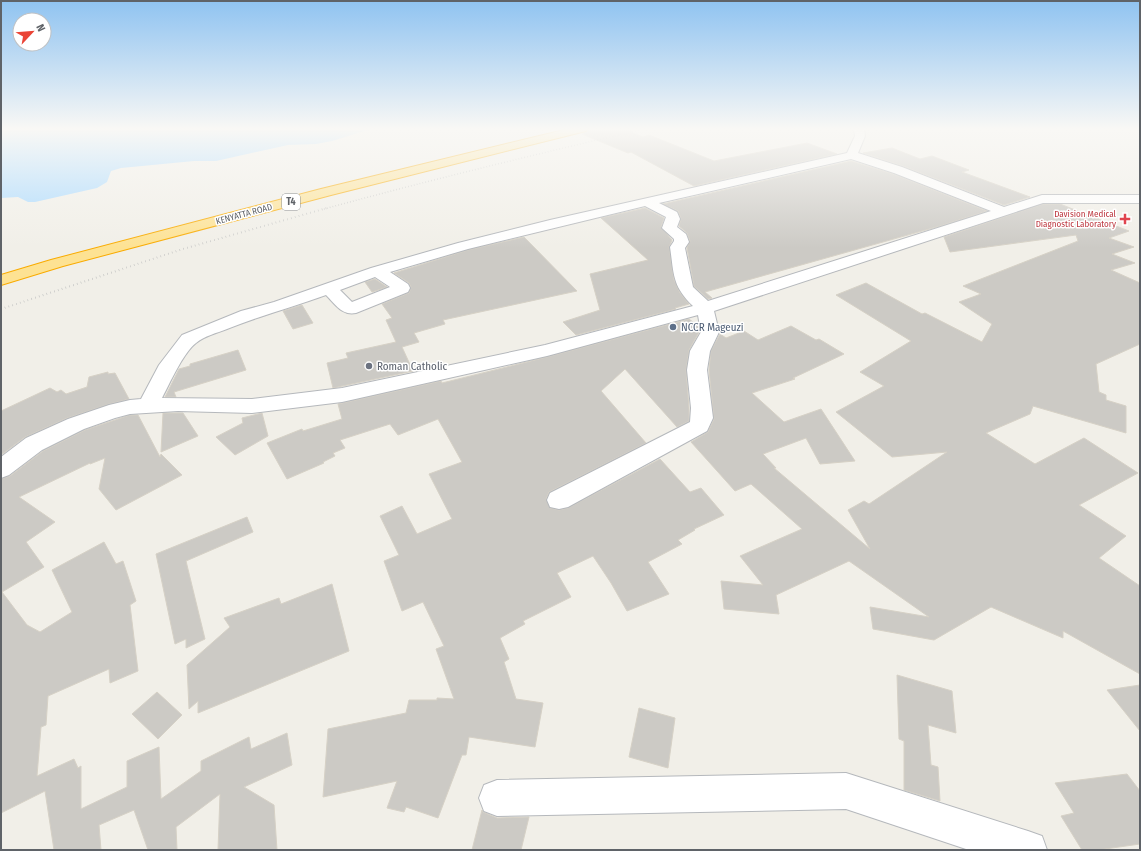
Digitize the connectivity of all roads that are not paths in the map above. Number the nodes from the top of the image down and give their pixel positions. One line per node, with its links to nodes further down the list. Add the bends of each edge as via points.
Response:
1 (421, 169): 8 (highway, KENYATTA ROAD / T4, via 56,263)
2 (792, 169): 5 (street)
3 (894, 169): 6 (street)
4 (1140, 199): 6 (street, via 1042,199)
5 (647, 202): 7 (street, via 463,246); 10 (street, via 672,215 669,228 681,237 682,242 677,247 685,287)
6 (1003, 211): 10 (street)
7 (377, 271): 9 (street); 9 (street, via 402,288 350,309)
8 (1, 280)
9 (328, 288): 11 (street, via 247,315 189,339 169,365)
10 (706, 308): 11 (street, via 547,350 342,395 252,406); 13 (street, via 710,332 700,351 697,370 702,408 699,426)
11 (148, 406): 12 (street, via 109,412 76,424 34,444)
12 (1, 469)
13 (559, 500)
14 (497, 798): 15 (street, via 846,791)
15 (1028, 850)

